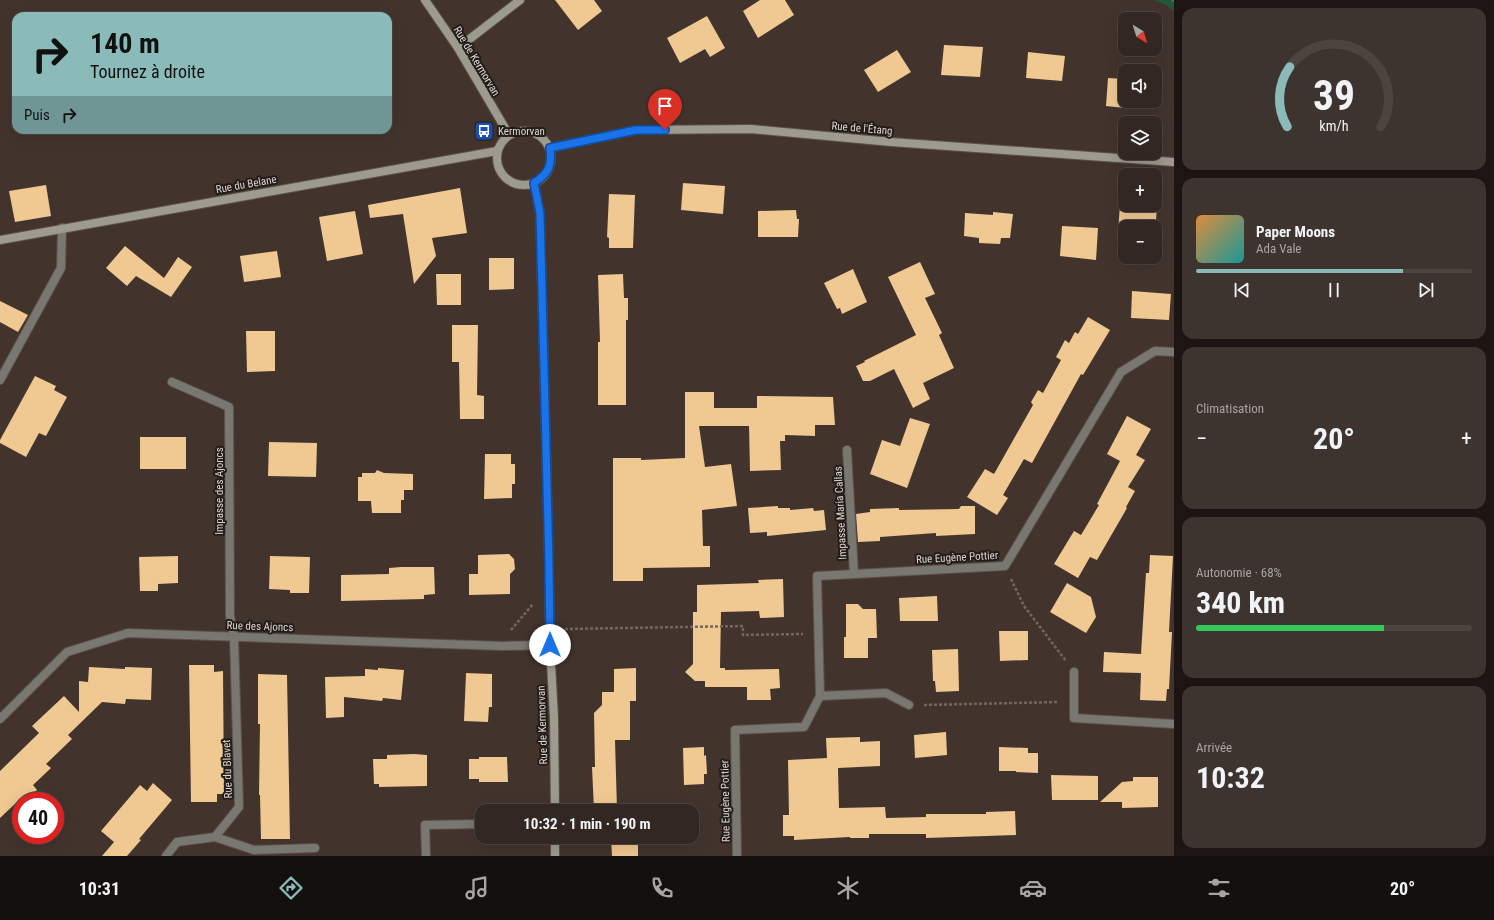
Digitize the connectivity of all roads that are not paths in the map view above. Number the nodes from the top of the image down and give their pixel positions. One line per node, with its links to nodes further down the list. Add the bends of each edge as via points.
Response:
1 (425, 0): 3 (street, Rue de Kermorvan)
2 (520, 0): 3 (street)
3 (458, 48): 4 (street, Rue de Kermorvan)
4 (508, 135): 5 (street, via 528,130 537,133); 6 (street)
5 (550, 148): 7 (street, Rue de l'Étang, via 636,130 751,129 891,142); 8 (street, via 549,169)
6 (497, 151): 8 (street, via 498,168 509,181 525,185); 9 (street, Rue du Belane)
7 (1174, 162)
8 (534, 183): 17 (street, Rue de Kermorvan, via 540,213)
9 (62, 228): 10 (street, Rue du Belane); 12 (street, via 61,268)
10 (0, 240)
11 (1174, 352): 15 (street, Rue Eugène Pottier, via 1155,351 1121,372 1005,566)
12 (0, 380)
13 (172, 382): 16 (street, Impasse des Ajoncs, via 229,407 230,616)
14 (847, 450): 15 (street, Impasse Maria Callas)
15 (854, 574): 19 (street, Rue Eugène Pottier, via 817,576)
16 (234, 637): 17 (street, Rue des Ajoncs, via 502,646); 21 (street, Rue des Ajoncs, via 128,632 67,652); 25 (street, Rue du Blavet, via 239,807)
17 (550, 645): 23 (street, Rue de Kermorvan, via 554,718)
18 (1074, 672): 22 (street, via 1074,718)
19 (820, 696): 20 (street, via 886,692); 31 (street, Rue Eugène Pottier, via 804,727 735,730)
20 (909, 705)
21 (0, 719)
22 (1174, 724)
23 (554, 804)
24 (475, 824): 29 (street, via 425,825)
25 (215, 837): 27 (street, via 254,850); 28 (street, via 177,842)
26 (555, 844): 30 (street)
27 (315, 848)
28 (166, 856)
29 (426, 856)
30 (555, 856)
31 (737, 856)

